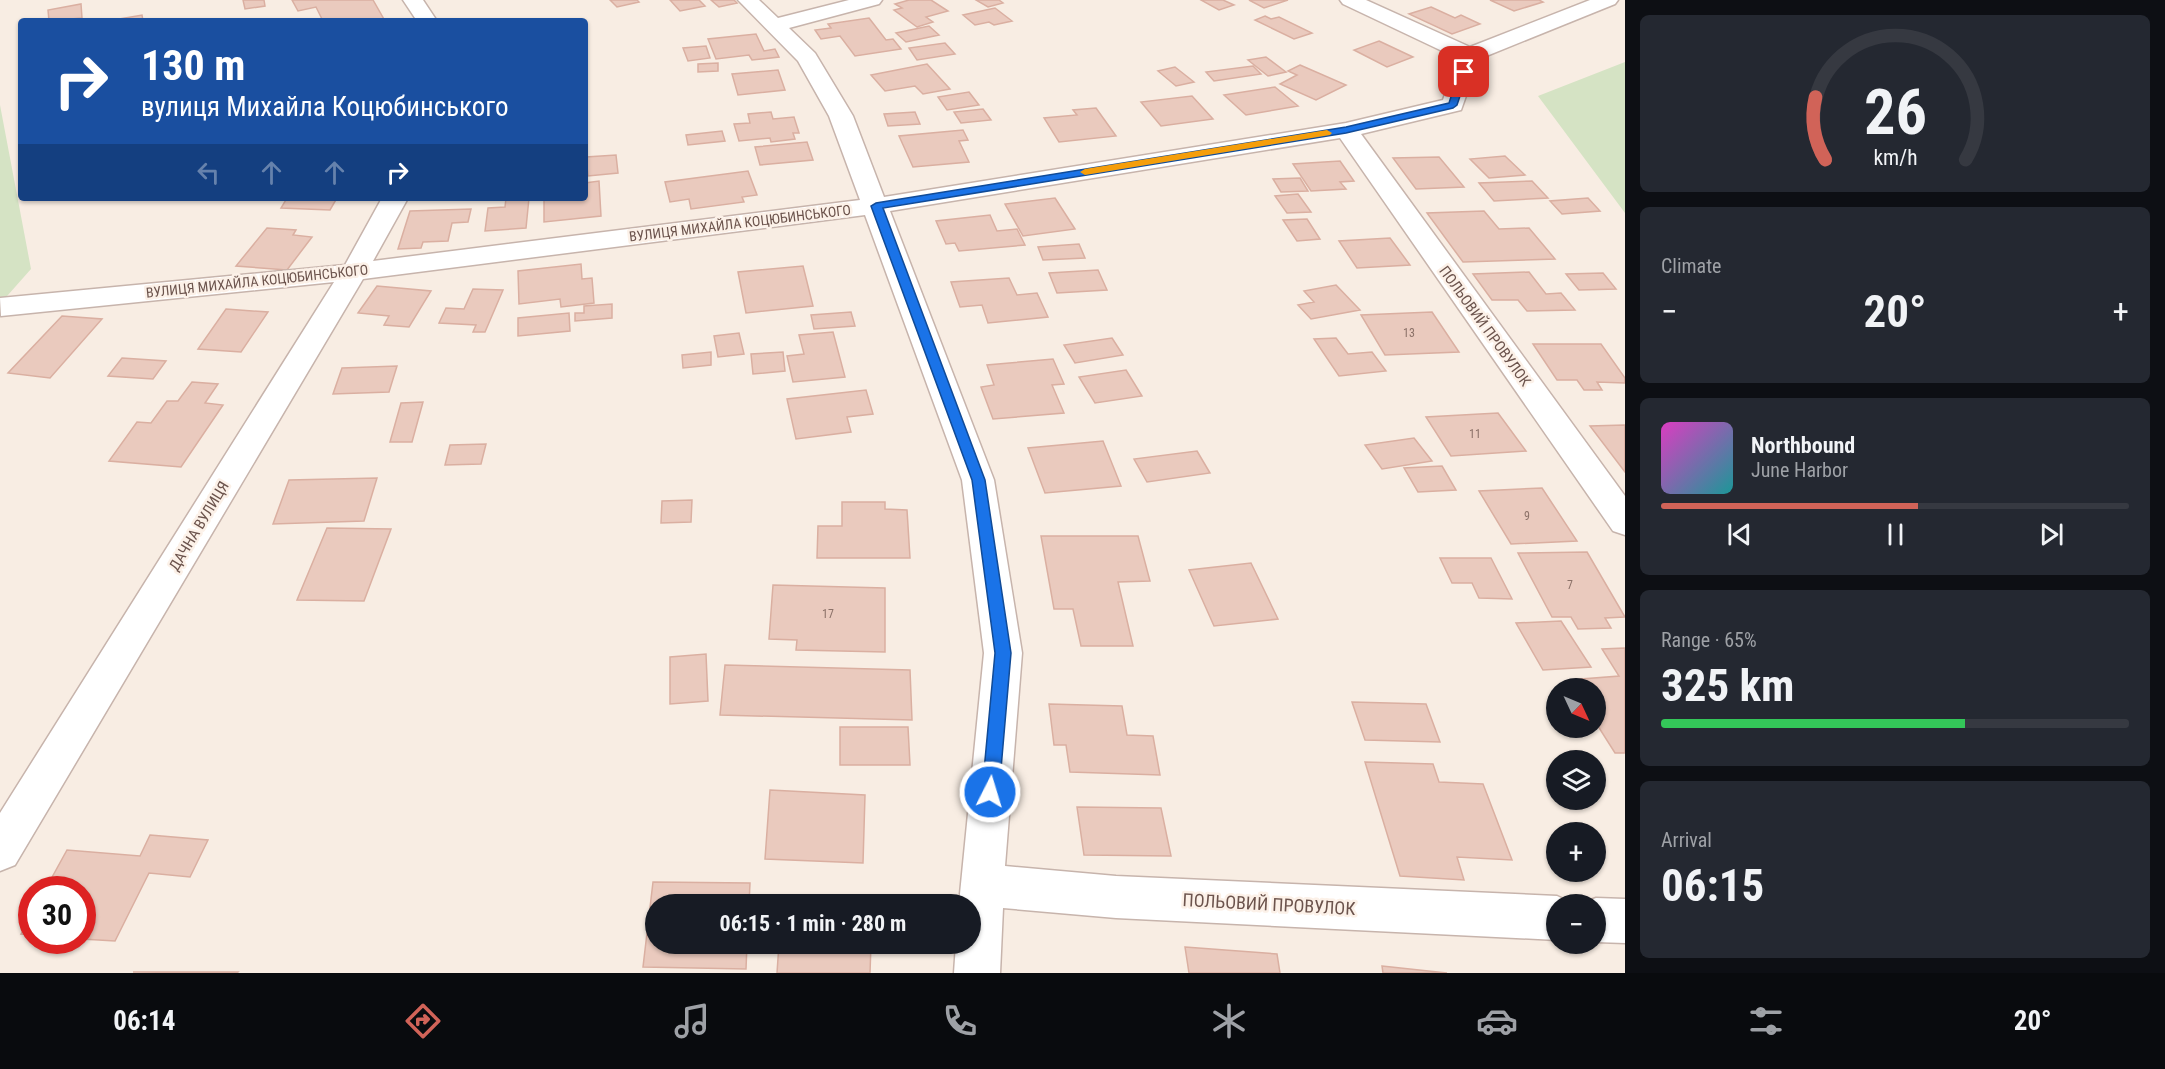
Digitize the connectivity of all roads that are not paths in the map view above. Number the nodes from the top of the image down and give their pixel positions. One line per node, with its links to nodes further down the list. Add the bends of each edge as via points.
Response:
1 (413, 0): 6 (street)
2 (748, 0): 7 (street)
3 (872, 0): 7 (street)
4 (1350, 0): 8 (street)
5 (1608, 0): 8 (street)
6 (425, 18)
7 (777, 25): 11 (street, via 807,58 841,116)
8 (1469, 55): 9 (street, ВУЛИЦЯ МИХАЙЛА КОЦЮБИНСЬКОГО, via 1453,105)
9 (1346, 130): 11 (street, ВУЛИЦЯ МИХАЙЛА КОЦЮБИНСЬКОГО); 14 (street, ПОЛЬОВИЙ ПРОВУЛОК)
10 (393, 201): 12 (street, ДАЧНА ВУЛИЦЯ)
11 (876, 206): 12 (street, ВУЛИЦЯ МИХАЙЛА КОЦЮБИНСЬКОГО); 16 (street, via 978,480 1003,653)
12 (354, 272): 13 (street, ВУЛИЦЯ МИХАЙЛА КОЦЮБИНСЬКОГО); 15 (street, ДАЧНА ВУЛИЦЯ)
13 (1, 307)
14 (1625, 522)
15 (0, 851)
16 (982, 885): 17 (street, ПОЛЬОВИЙ ПРОВУЛОК, via 1116,897); 20 (street)
17 (1546, 917)
18 (1606, 920): 19 (street)
19 (1625, 921)
20 (976, 973)

